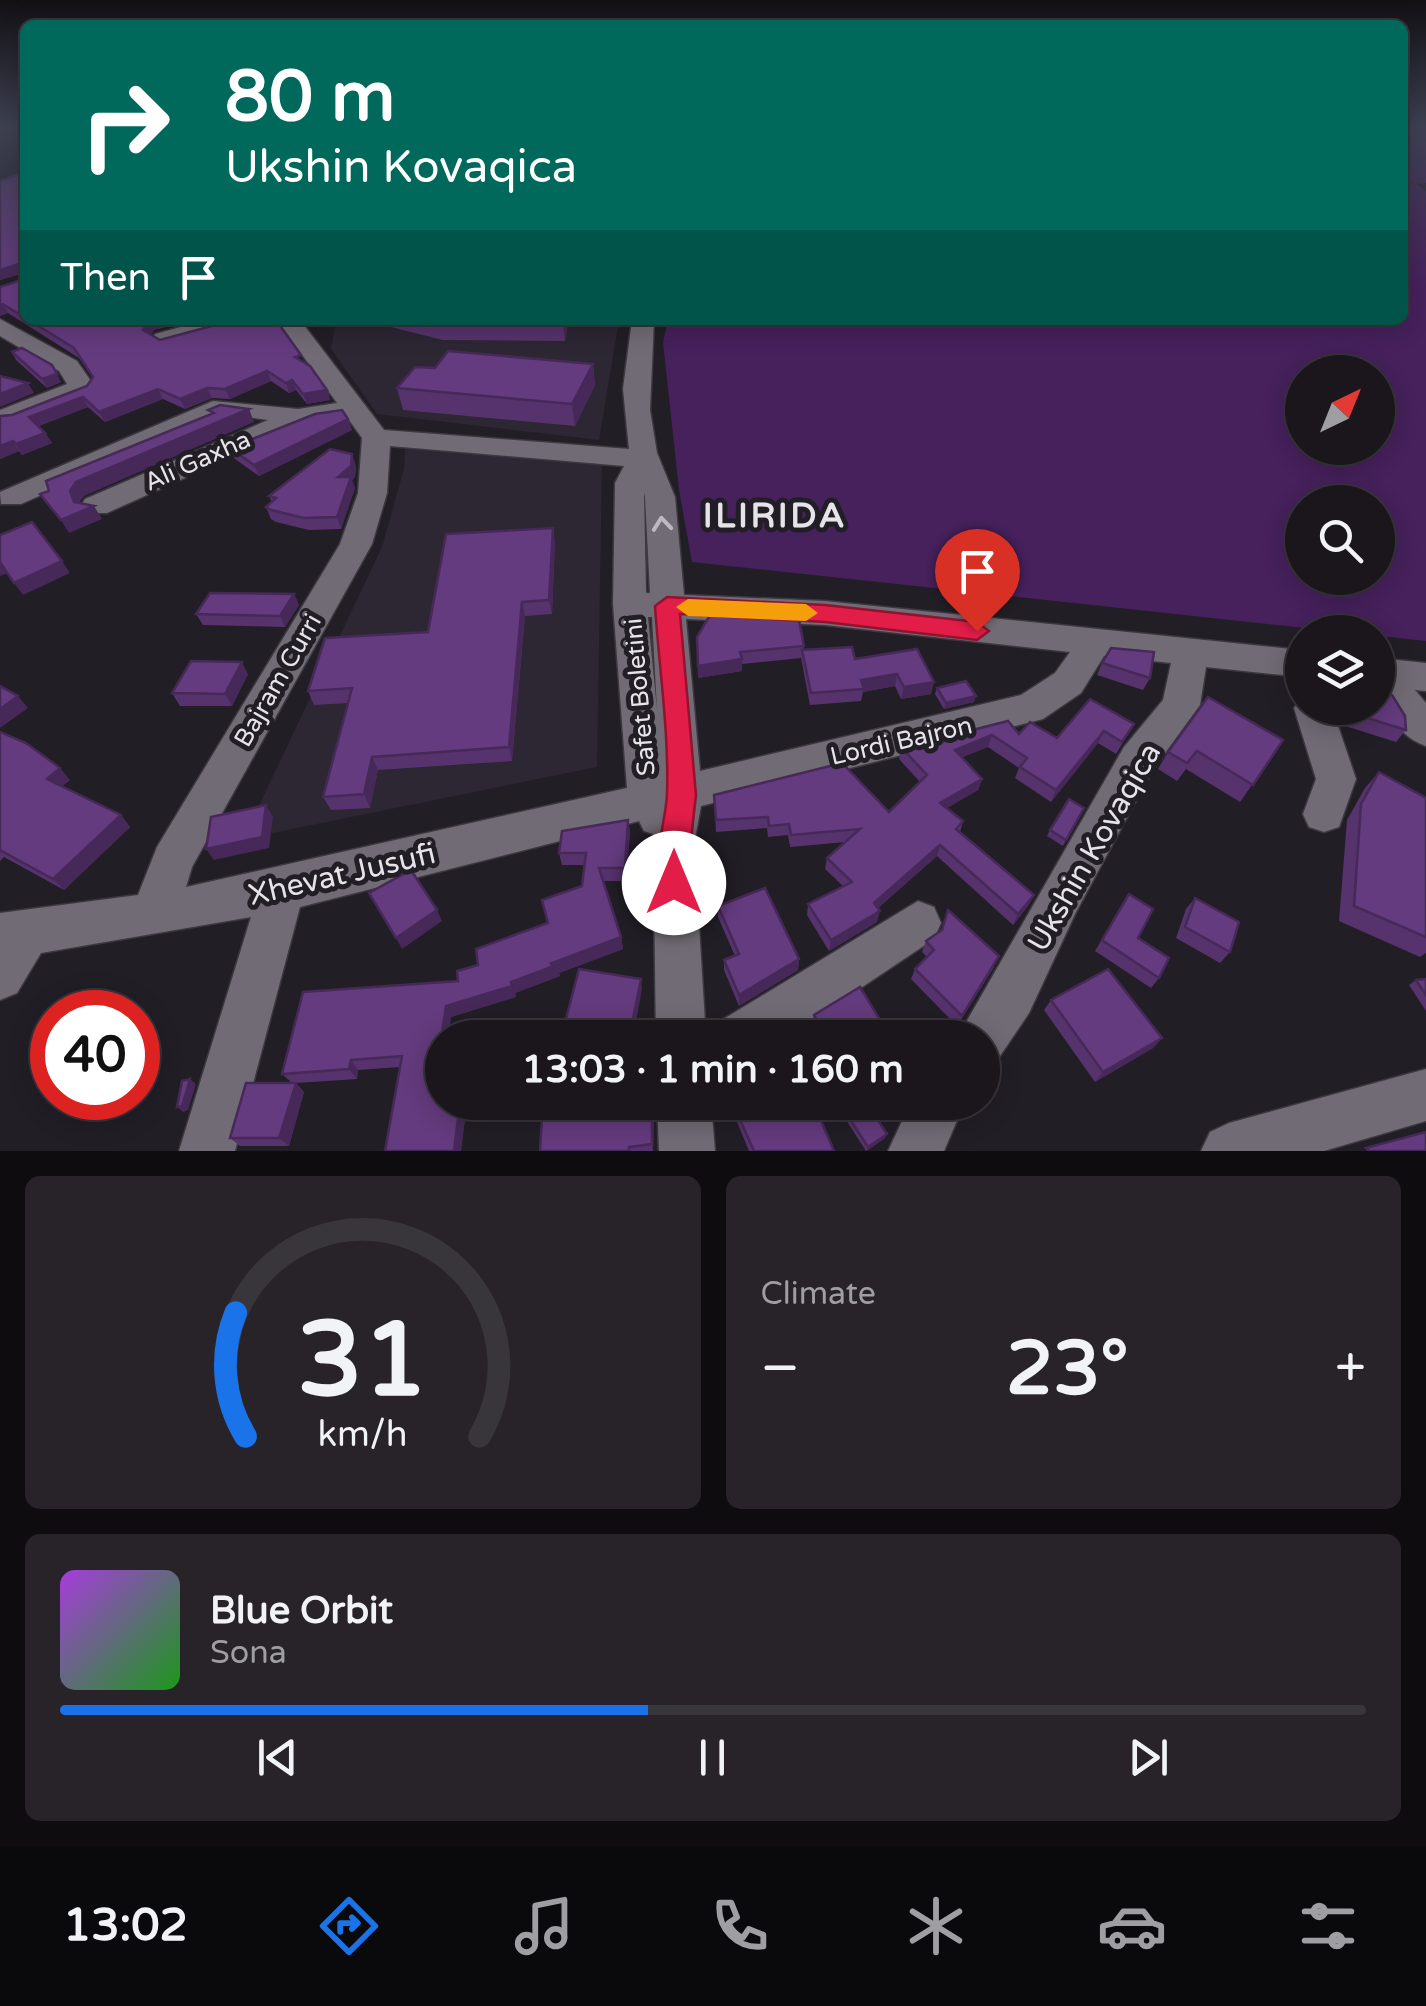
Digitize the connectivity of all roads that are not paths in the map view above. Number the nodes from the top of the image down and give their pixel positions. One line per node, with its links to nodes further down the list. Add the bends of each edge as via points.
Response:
1 (213, 325): 5 (street)
2 (292, 325): 6 (street)
3 (642, 325): 10 (street, Safet Boletini, via 634,390)
4 (0, 326): 7 (street, via 68,366 82,386)
5 (163, 339)
6 (351, 410): 8 (street, Ali Gaxha); 9 (street)
7 (8, 416)
8 (298, 416): 11 (street, Ali Gaxha, via 222,406); 12 (street, Ali Gaxha)
9 (376, 438): 10 (street); 25 (street, Bajram Curri, via 371,509 356,544 172,861)
10 (640, 458): 13 (street, Safet Boletini, via 660,497)
11 (11, 498)
12 (96, 506)
13 (649, 592): 14 (street); 22 (street, Safet Boletini)
14 (1091, 644): 15 (street); 22 (street, Lordi Bajron, via 1082,672 1064,691 1030,708)
15 (1190, 651): 16 (street); 31 (street, Ukshin Kovaqica, via 1181,704 1138,758)
16 (1285, 665)
17 (1395, 674): 18 (street)
18 (1426, 677)
19 (1395, 693): 21 (street)
20 (1319, 725): 23 (street, via 1336,779)
21 (1426, 730)
22 (666, 798): 24 (street, Xhevat Jusufi); 29 (street)
23 (1324, 814)
24 (282, 890): 25 (street, Xhevat Jusufi); 35 (street)
25 (154, 915): 27 (street, Xhevat Jusufi)
26 (918, 923): 30 (street)
27 (13, 935): 28 (street)
28 (0, 976)
29 (681, 1020)
30 (768, 1020)
31 (995, 1020)
32 (1426, 1095): 38 (street)
33 (685, 1120): 36 (street)
34 (928, 1120): 37 (street)
35 (207, 1151)
36 (687, 1151)
37 (916, 1151)
38 (1229, 1151)

